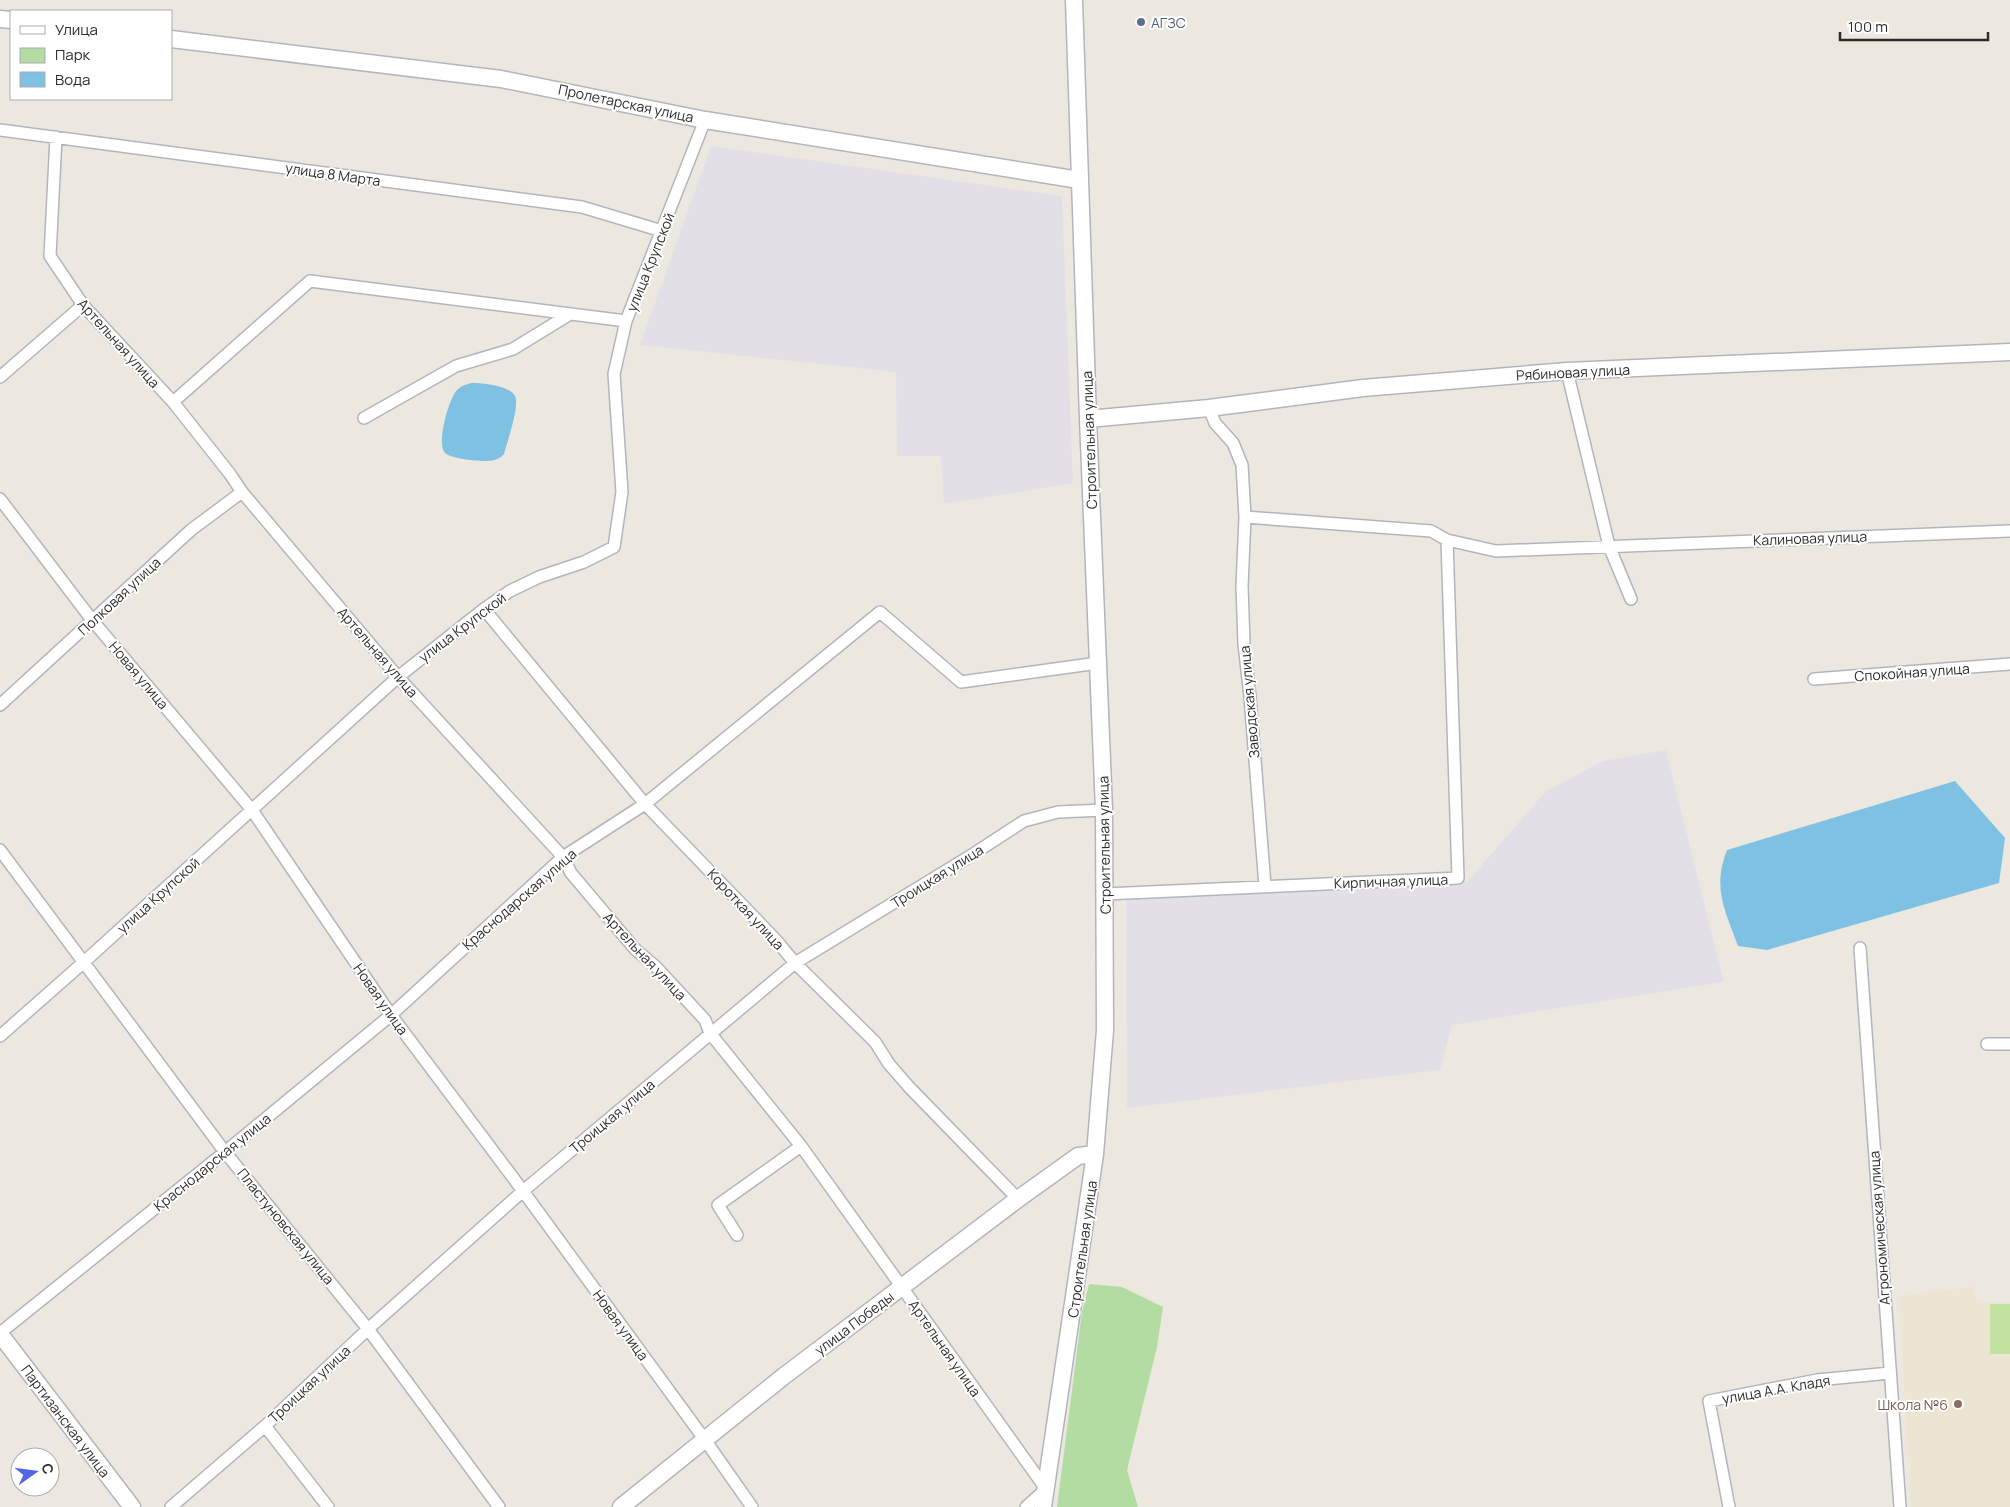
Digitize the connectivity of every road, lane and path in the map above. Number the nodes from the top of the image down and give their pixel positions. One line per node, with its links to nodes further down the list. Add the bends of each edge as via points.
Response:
1 (1074, 0): 6 (street, Строительная улица)
2 (172, 39): 3 (street, Пролетарская улица, via 502,79)
3 (705, 120): 6 (street, Пролетарская улица); 7 (street, улица Крупской)
4 (0, 130): 5 (street, улица 8 Марта)
5 (56, 137): 7 (street, улица 8 Марта, via 582,207); 8 (street, Артельная улица, via 50,256)
6 (1079, 180): 17 (street, Строительная улица)
7 (662, 231): 10 (street, улица Крупской)
8 (83, 305): 13 (street); 14 (street, Артельная улица)
9 (570, 314): 10 (street); 14 (street, via 310,281); 16 (street, via 514,349 456,366)
10 (626, 321): 25 (street, улица Крупской, via 614,374 622,492 614,547 584,562 538,577 510,591)
11 (2010, 352): 12 (street, Рябиновая улица)
12 (1567, 371): 15 (street, Рябиновая улица, via 1363,388); 23 (street)
13 (0, 377)
14 (173, 402): 18 (street, Артельная улица)
15 (1209, 408): 17 (street, Рябиновая улица); 20 (street, Заводская улица, via 1215,423 1233,443 1242,465)
16 (364, 418)
17 (1088, 419): 27 (street, Строительная улица)
18 (242, 492): 26 (street, Полковая улица, via 191,530); 29 (street, Артельная улица)
19 (0, 500): 26 (street, Новая улица)
20 (1245, 518): 22 (street, Калиновая улица, via 1432,531); 37 (street, Заводская улица, via 1244,644)
21 (2010, 531): 23 (street, Калиновая улица)
22 (1447, 540): 23 (street, Калиновая улица, via 1496,551); 37 (street, Кирпичная улица, via 1458,878)
23 (1609, 546): 24 (street)
24 (1631, 599)
25 (484, 610): 29 (street, улица Крупской); 32 (street, Короткая улица)
26 (92, 620): 31 (street, Полковая улица); 33 (street, Новая улица)
27 (1098, 663): 32 (street, Краснодарская улица, via 961,682 880,612); 34 (street, Строительная улица)
28 (2010, 664): 30 (street, Спокойная улица)
29 (398, 677): 33 (street, улица Крупской); 36 (street, Артельная улица)
30 (1814, 679)
31 (0, 705)
32 (645, 804): 36 (street, Краснодарская улица); 41 (street, Короткая улица, via 776,940)
33 (252, 810): 40 (street, улица Крупской); 42 (street, Новая улица)
34 (1104, 810): 38 (street, Строительная улица); 41 (street, Троицкая улица, via 1058,812 1024,821)
35 (2, 857): 40 (street, Пластуновская улица)
36 (563, 858): 42 (street, Краснодарская улица); 43 (street, Артельная улица, via 571,873 635,950 656,967 705,1020)
37 (1265, 886): 38 (street, Кирпичная улица)
38 (1105, 894): 49 (street, Строительная улица, via 1105,1030)
39 (1860, 948): 56 (street, Агрономическая улица)
40 (84, 962): 44 (street, улица Крупской); 48 (street, Пластуновская улица)
41 (795, 964): 43 (street, Троицкая улица); 51 (street, Короткая улица, via 875,1042 909,1086)
42 (391, 1015): 48 (street, Краснодарская улица); 50 (street, Новая улица)
43 (710, 1033): 47 (street, Артельная улица); 50 (street, Троицкая улица)
44 (0, 1036)
45 (1987, 1044): 46 (street)
46 (2010, 1044)
47 (801, 1146): 52 (street, via 718,1205); 53 (street, Артельная улица)
48 (225, 1152): 54 (street, Пластуновская улица); 55 (street, Краснодарская улица)
49 (1095, 1154): 51 (street, улица Победы, via 1078,1156); 59 (street, Строительная улица)
50 (523, 1191): 54 (street, Троицкая улица); 58 (street, Новая улица)
51 (1018, 1199): 53 (street, улица Победы)
52 (737, 1235)
53 (902, 1288): 58 (street, улица Победы, via 784,1376); 59 (street, Артельная улица)
54 (368, 1329): 57 (street, Троицкая улица); 63 (street, Пластуновская улица)
55 (0, 1334): 60 (street, Партизанская улица)
56 (1890, 1373): 68 (street, улица А.А. Кладя, via 1817,1380 1709,1401); 69 (street, Агрономическая улица)
57 (265, 1426): 61 (street, Троицкая улица); 62 (street)
58 (706, 1440): 64 (street, улица Победы); 65 (street, Новая улица)
59 (1046, 1489): 66 (street); 67 (street, Строительная улица)
60 (132, 1507)
61 (171, 1507)
62 (328, 1507)
63 (499, 1507)
64 (621, 1507)
65 (752, 1507)
66 (1026, 1507)
67 (1043, 1507)
68 (1729, 1507)
69 (1900, 1507)

